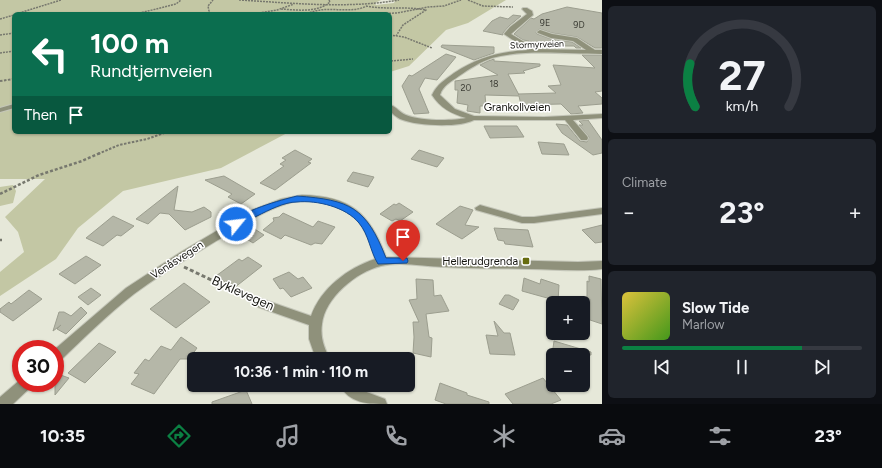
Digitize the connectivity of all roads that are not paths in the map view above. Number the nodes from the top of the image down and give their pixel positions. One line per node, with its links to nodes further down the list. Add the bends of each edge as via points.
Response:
1 (525, 9): 3 (street, via 530,15 507,34)
2 (540, 32): 4 (street, Stormyrveien, via 575,39)
3 (535, 52): 4 (street, Stormyrveien); 10 (street, Stormyrveien, via 489,57 458,74 438,89 436,95 444,106)
4 (594, 52): 5 (street, Stormyrveien)
5 (602, 52)
6 (12, 107): 8 (street)
7 (392, 109): 10 (street, Grankollveien, via 404,118 460,122)
8 (0, 110)
9 (602, 116): 11 (street, Grankollveien)
10 (473, 118): 11 (street, Grankollveien)
11 (568, 118): 12 (street)
12 (584, 138)
13 (480, 208): 14 (street, via 522,220)
14 (602, 210)
15 (382, 262): 16 (street); 18 (street, via 371,264 340,284 327,297); 19 (street, Venåsvegen, via 372,236 356,214 335,204 305,199 282,202 252,214 129,292)
16 (602, 265)
17 (262, 304): 18 (street, Byklevegen)
18 (315, 322): 20 (street, via 316,344)
19 (64, 349)
20 (320, 352)
21 (16, 392): 24 (street)
22 (357, 392): 23 (street)
23 (377, 403)
24 (2, 404)

